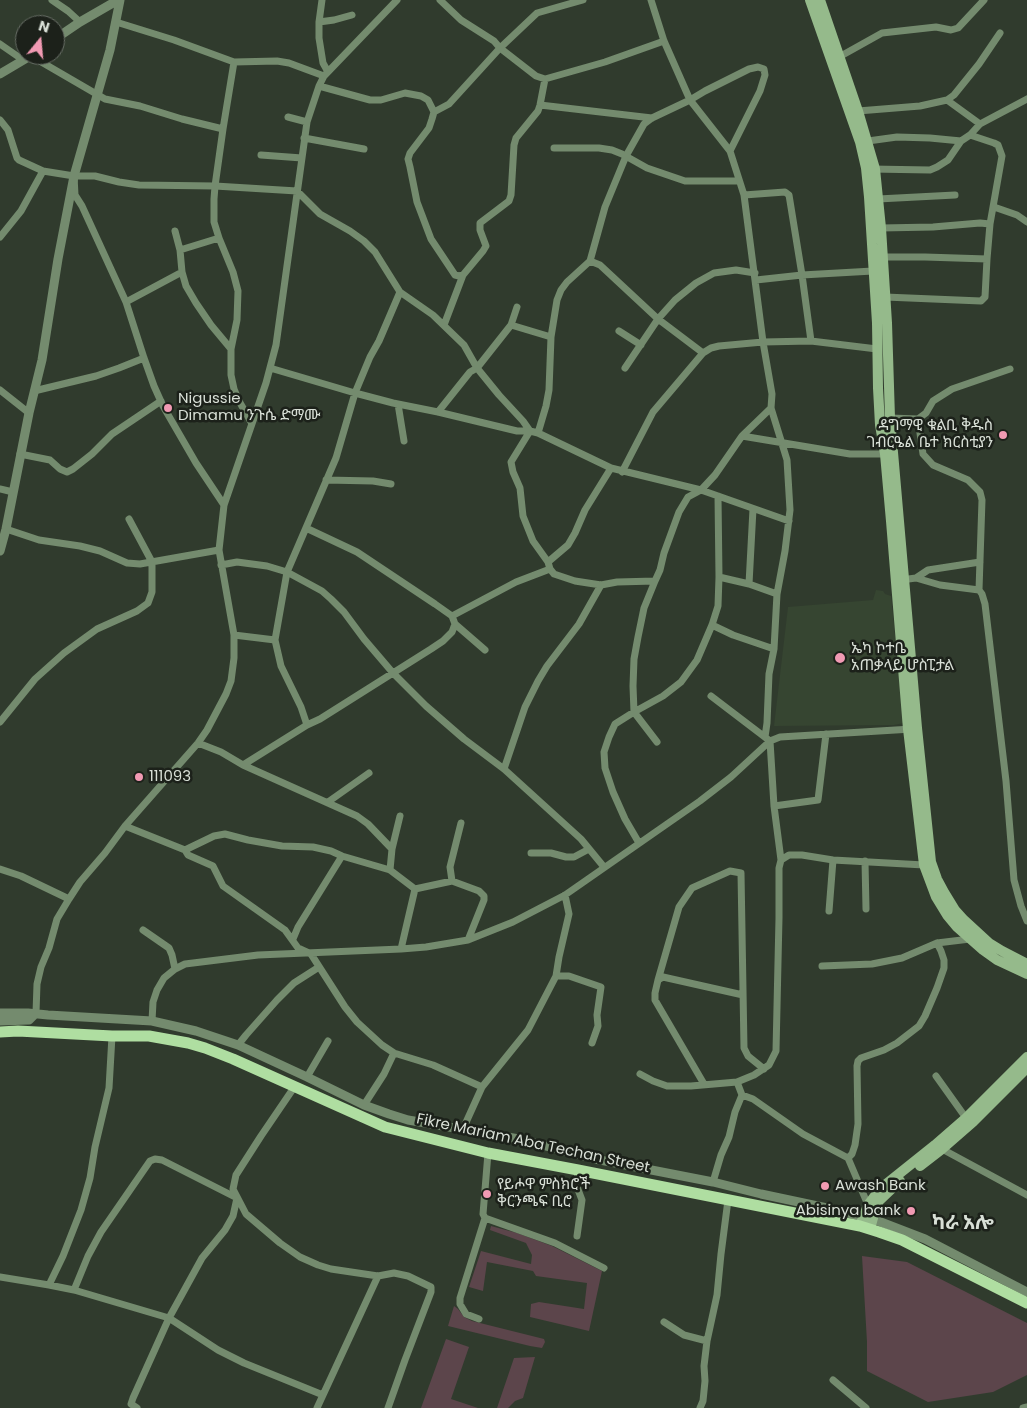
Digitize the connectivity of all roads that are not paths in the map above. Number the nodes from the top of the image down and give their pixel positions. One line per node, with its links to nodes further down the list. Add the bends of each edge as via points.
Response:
1 (52, 0): 12 (street)
2 (119, 0): 12 (street); 13 (street)
3 (322, 0): 14 (street)
4 (397, 0): 26 (street)
5 (440, 0): 19 (street)
6 (583, 0): 19 (street, via 538,13)
7 (652, 0): 17 (street)
8 (810, 0): 52 (main road)
9 (820, 0): 21 (main road)
10 (984, 0): 21 (street, via 958,28 882,33)
11 (352, 15): 14 (street)
12 (80, 22): 15 (street)
13 (116, 22): 22 (street); 29 (street)
14 (319, 22): 26 (street)
15 (65, 32)
16 (1000, 33): 32 (street, via 979,64)
17 (664, 41): 27 (street); 31 (street)
18 (0, 44): 20 (street)
19 (500, 48): 27 (street); 35 (street, via 449,104)
20 (15, 51)
21 (840, 57): 34 (main road)
22 (234, 62): 26 (street, via 277,61); 41 (street)
23 (15, 65): 25 (street)
24 (43, 65): 29 (street)
25 (0, 74)
26 (326, 74): 28 (street)
27 (545, 80): 33 (street)
28 (319, 86): 35 (street, via 370,100 413,94 428,100); 39 (street)
29 (97, 94): 41 (street, via 105,99); 54 (street)
30 (1027, 99): 40 (street)
31 (690, 100): 37 (street); 48 (street); 48 (street, via 750,68 764,69 760,91)
32 (947, 100): 34 (street, via 920,106); 40 (street)
33 (540, 104): 37 (street); 74 (street, via 532,120 516,138 509,200 480,223 486,246)
34 (858, 111): 44 (main road)
35 (434, 112): 74 (street, via 429,128 408,160 417,202 431,239 455,275)
36 (288, 117): 39 (street)
37 (652, 118): 50 (street, via 644,124)
38 (0, 120): 53 (street, via 8,130 17,158)
39 (307, 122): 43 (street)
40 (980, 124): 42 (street)
41 (223, 129): 56 (street)
42 (970, 134): 45 (street); 61 (street, via 994,143 1001,150)
43 (304, 138): 47 (street); 51 (street)
44 (868, 141): 45 (street, via 897,137); 52 (main road)
45 (960, 141): 52 (street, via 948,160 930,170)
46 (554, 148): 50 (street, via 599,148)
47 (364, 149)
48 (730, 152): 55 (street)
49 (261, 155): 51 (street)
50 (626, 156): 55 (street, via 647,168 686,181); 71 (street)
51 (302, 158): 57 (street)
52 (871, 168): 60 (main road); 72 (main road, via 869,197)
53 (44, 171): 54 (street); 66 (street, via 21,211)
54 (74, 176): 56 (street, via 95,176 139,186); 79 (street, via 75,195); 98 (street, via 44,351)
55 (739, 181): 59 (street)
56 (215, 186): 57 (street); 67 (street, via 214,222)
57 (297, 191): 77 (street, via 320,214 376,252); 93 (street)
58 (955, 194): 60 (street)
59 (744, 195): 75 (street, via 785,192 789,195); 76 (street)
60 (878, 199): 64 (main road)
61 (994, 207): 62 (street); 63 (street)
62 (1027, 222)
63 (990, 224): 64 (street); 70 (street)
64 (881, 228): 69 (main road)
65 (175, 232): 68 (street)
66 (0, 237)
67 (219, 238): 68 (street); 89 (street, via 238,291 237,320)
68 (180, 250): 73 (street)
69 (882, 257): 70 (street); 78 (main road)
70 (986, 259): 78 (street, via 986,298 981,300)
71 (590, 261): 81 (street, via 600,265); 85 (street, via 560,290)
72 (874, 271): 75 (street); 90 (main road)
73 (182, 272): 79 (street); 89 (street, via 196,303)
74 (463, 274): 82 (street)
75 (802, 275): 76 (street); 86 (street)
76 (755, 276): 81 (street, via 736,270 714,273 675,300); 87 (street)
77 (400, 292): 82 (street); 99 (street)
78 (885, 297): 105 (main road)
79 (126, 302): 92 (street)
80 (517, 307): 83 (street)
81 (658, 319): 88 (street); 91 (street)
82 (444, 325): 94 (street, via 464,346)
83 (511, 325): 85 (street); 94 (street)
84 (620, 331): 88 (street)
85 (551, 338): 109 (street, via 550,390)
86 (811, 341): 87 (street); 90 (street)
87 (763, 342): 91 (street, via 719,346); 102 (street, via 772,394)
88 (640, 346): 95 (street)
89 (230, 349): 107 (street, via 234,389)
90 (877, 349): 114 (main road, via 880,425)
91 (703, 353): 116 (street, via 653,412)
92 (144, 358): 98 (street, via 96,376); 100 (street)
93 (270, 368): 99 (street); 107 (street)
94 (477, 368): 103 (street, via 470,372); 108 (street)
95 (625, 368)
96 (1010, 369): 106 (street, via 952,389 933,401 926,414)
97 (0, 390): 104 (street)
98 (34, 391): 104 (street)
99 (355, 393): 101 (street); 117 (street, via 336,458)
100 (161, 402): 113 (street, via 112,434 67,472 50,460); 123 (street)
101 (398, 404): 103 (street); 111 (street)
102 (771, 408): 110 (street); 112 (street)
103 (438, 412): 108 (street, via 517,431)
104 (28, 413): 113 (street)
105 (890, 418): 106 (street); 138 (main road)
106 (918, 419): 132 (street, via 923,454 933,465 968,480 980,492)
107 (251, 422): 123 (street)
108 (530, 431): 109 (street); 134 (street, via 511,462 520,488 523,516 533,541)
109 (538, 433): 115 (street)
110 (742, 436): 112 (street); 120 (street)
111 (404, 441)
112 (781, 442): 114 (street, via 850,454); 126 (street, via 787,460)
113 (20, 454): 121 (street)
114 (885, 454): 138 (main road)
115 (611, 468): 116 (street); 134 (street, via 585,510 575,534)
116 (622, 472): 120 (street)
117 (326, 480): 118 (street); 127 (street)
118 (391, 484)
119 (0, 489): 121 (street)
120 (701, 490): 122 (street); 139 (street, via 688,497 679,512)
121 (13, 492): 128 (street)
122 (718, 496): 124 (street); 136 (street)
123 (224, 505): 129 (street)
124 (753, 509): 126 (street); 140 (street)
125 (129, 519): 131 (street)
126 (789, 521): 143 (street)
127 (306, 528): 135 (street); 144 (street, via 357,552)
128 (6, 529): 130 (street); 131 (street, via 39,540 100,551 127,562)
129 (219, 550): 131 (street); 133 (street)
130 (0, 551)
131 (152, 562): 153 (street, via 152,592 148,603 97,629 64,653 35,679)
132 (980, 562): 137 (street, via 928,570); 142 (street)
133 (221, 565): 135 (street, via 237,562); 146 (street)
134 (549, 566): 141 (street, via 554,574); 144 (street)
135 (287, 572): 147 (street); 150 (street, via 331,599)
136 (719, 576): 140 (street); 145 (street, via 718,606)
137 (916, 578): 138 (street); 142 (street)
138 (900, 580): 155 (main road)
139 (655, 581): 141 (street); 152 (street, via 644,608 634,659)
140 (749, 584): 143 (street)
141 (602, 585): 161 (street, via 538,681 525,707)
142 (979, 590): 187 (street, via 985,604 1014,880)
143 (778, 594): 148 (street)
144 (453, 620): 149 (street); 150 (street, via 452,632 443,641)
145 (712, 625): 148 (street); 152 (street, via 698,660 681,682)
146 (234, 635): 147 (street); 159 (street, via 231,680 221,705)
147 (275, 640): 154 (street, via 281,666)
148 (774, 649): 157 (street, via 769,674)
149 (485, 650)
150 (393, 673): 154 (street); 161 (street, via 464,739)
151 (711, 696): 157 (street)
152 (634, 712): 158 (street); 168 (street, via 615,724 604,752 605,768 613,792)
153 (0, 722)
154 (307, 725): 160 (street)
155 (912, 729): 156 (street); 177 (main road); 195 (main road, via 931,862 937,879 955,910 976,932 1002,952)
156 (826, 734): 157 (street); 164 (street, via 818,800)
157 (767, 739): 164 (street); 168 (street, via 700,802)
158 (657, 742)
159 (198, 743): 160 (street); 167 (street)
160 (242, 765): 163 (street)
161 (504, 769): 170 (street)
162 (369, 773): 163 (street)
163 (328, 802): 169 (street, via 368,824)
164 (774, 806): 174 (street)
165 (400, 816): 169 (street)
166 (461, 823): 181 (street, via 450,867)
167 (125, 826): 171 (street); 184 (street)
168 (639, 843): 178 (street)
169 (392, 849): 180 (street)
170 (590, 849): 172 (street, via 574,857); 178 (street)
171 (185, 850): 173 (street, via 225,834 282,846 313,847); 189 (street, via 188,855 213,866 223,886)
172 (531, 852)
173 (342, 856): 180 (street); 189 (street)
174 (781, 860): 175 (street, via 789,855); 215 (street, via 776,1051 770,1065)
175 (833, 860): 176 (street); 186 (street)
176 (865, 861): 177 (street); 185 (street)
177 (924, 865): 190 (main road, via 947,915)
178 (604, 867): 183 (street)
179 (0, 869): 184 (street)
180 (390, 870): 182 (street)
181 (452, 881): 182 (street); 191 (street, via 484,896)
182 (415, 889): 193 (street)
183 (565, 895): 191 (street, via 513,922); 200 (street, via 569,914)
184 (69, 899): 204 (street, via 57,919 41,967)
185 (866, 909)
186 (829, 911)
187 (1027, 921)
188 (143, 930): 198 (street, via 169,948)
189 (293, 939): 194 (street, via 298,948)
190 (970, 939): 192 (street); 199 (main road, via 997,960)
191 (468, 940): 193 (street)
192 (937, 943): 196 (street, via 902,958 872,964); 229 (street, via 944,968 919,1026 884,1050 858,1061 858,1124 855,1146)
193 (401, 949): 194 (street)
194 (311, 954): 197 (street); 198 (street, via 258,955 186,964)
195 (1027, 964)
196 (822, 966)
197 (319, 967): 211 (street, via 294,984); 212 (street, via 357,1022)
198 (175, 969): 206 (street, via 157,990)
199 (1027, 974)
200 (556, 976): 210 (street, via 569,976 601,987 598,1026); 222 (street, via 528,1030)
201 (658, 980): 202 (street, via 663,977); 202 (street, via 679,907 692,888 730,871 741,873); 220 (street, via 655,1000)
202 (743, 995): 215 (street, via 744,1048 748,1056)
203 (0, 1013): 204 (street)
204 (36, 1014): 205 (street, via 29,1020); 206 (street)
205 (0, 1021)
206 (152, 1022): 211 (street, via 196,1031)
207 (0, 1032): 208 (main road, Fikre Mariam Aba Techan Street, via 18,1030)
208 (112, 1036): 221 (main road, Fikre Mariam Aba Techan Street, via 149,1036 188,1043); 242 (street, via 108,1088 90,1178 81,1210)
209 (328, 1041): 218 (street)
210 (592, 1042)
211 (238, 1045): 218 (street)
212 (394, 1054): 222 (street, via 434,1065); 224 (street)
213 (1027, 1057): 225 (main road)
214 (1027, 1068): 227 (main road)
215 (764, 1069): 219 (street)
216 (640, 1074): 220 (street, via 667,1086)
217 (936, 1076): 225 (street)
218 (307, 1077): 224 (street)
219 (737, 1082): 220 (street); 223 (street)
220 (704, 1084)
221 (294, 1086): 228 (main road, Fikre Mariam Aba Techan Street, via 385,1127); 233 (street, via 236,1176 233,1189)
222 (482, 1087): 226 (street)
223 (742, 1095): 229 (street); 231 (street)
224 (364, 1105): 226 (street, via 408,1120)
225 (966, 1118): 235 (main road, via 880,1189)
226 (463, 1129): 231 (street)
227 (942, 1149): 232 (street); 237 (main road, via 887,1192)
228 (488, 1153): 230 (main road, Fikre Mariam Aba Techan Street); 236 (street, via 483,1214)
229 (848, 1158): 235 (street)
230 (578, 1170): 234 (main road, Fikre Mariam Aba Techan Street); 238 (street, via 577,1186 582,1200)
231 (714, 1182): 237 (street)
232 (1027, 1195)
233 (237, 1198): 240 (street, via 246,1214 300,1257 331,1269); 243 (street, via 162,1160 150,1161 101,1232); 246 (street, via 234,1216 202,1258)
234 (728, 1200): 237 (main road, Fikre Mariam Aba Techan Street); 249 (street, via 717,1295)
235 (868, 1205): 237 (main road)
236 (486, 1218): 239 (street, via 555,1243); 247 (street, via 460,1298 466,1314)
237 (866, 1223): 244 (street, via 925,1239); 245 (main road, Fikre Mariam Aba Techan Street)
238 (577, 1236)
239 (604, 1268)
240 (378, 1276): 251 (street); 256 (street, via 394,1273 408,1276 431,1289)
241 (0, 1277): 242 (street)
242 (50, 1285): 243 (street)
243 (74, 1290): 246 (street)
244 (1027, 1292)
245 (1027, 1303)
246 (170, 1318): 251 (street, via 218,1350); 253 (street)
247 (479, 1319)
248 (664, 1322): 249 (street, via 684,1335)
249 (707, 1341): 252 (street)
250 (833, 1380): 258 (street)
251 (323, 1395): 255 (street)
252 (701, 1405): 257 (street)
253 (132, 1407)
254 (1027, 1407): 259 (street)
255 (318, 1408)
256 (388, 1408)
257 (709, 1408)
258 (866, 1408)
259 (1023, 1408)

